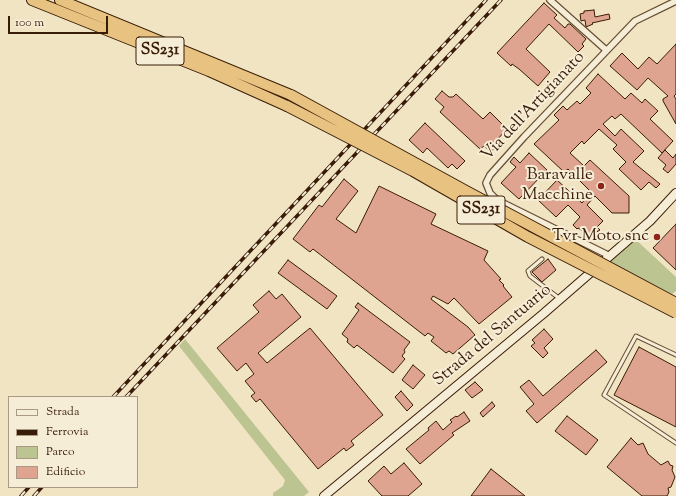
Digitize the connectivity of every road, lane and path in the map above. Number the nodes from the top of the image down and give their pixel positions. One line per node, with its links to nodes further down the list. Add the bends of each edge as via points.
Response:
1 (32, 0): 11 (highway, SS231, bridge, via 209,71 287,106)
2 (60, 0): 10 (highway, SS231, bridge, via 291,95)
3 (550, 0): 5 (street, Via dell'Artigianato)
4 (676, 1): 5 (street, Via dell'Artigianato, via 635,21)
5 (606, 50): 7 (street, Via dell'Artigianato, via 490,175 486,183 490,193 497,200)
6 (676, 193): 7 (street, Strada del Santuario, via 650,221)
7 (610, 256): 9 (street, Strada del Santuario)
8 (542, 259): 9 (lane, via 528,271 530,276)
9 (560, 298): 14 (street, Strada del Santuario)
10 (676, 303)
11 (676, 313)
12 (676, 355): 13 (lane, via 636,336 604,395)
13 (676, 443)
14 (324, 496)

